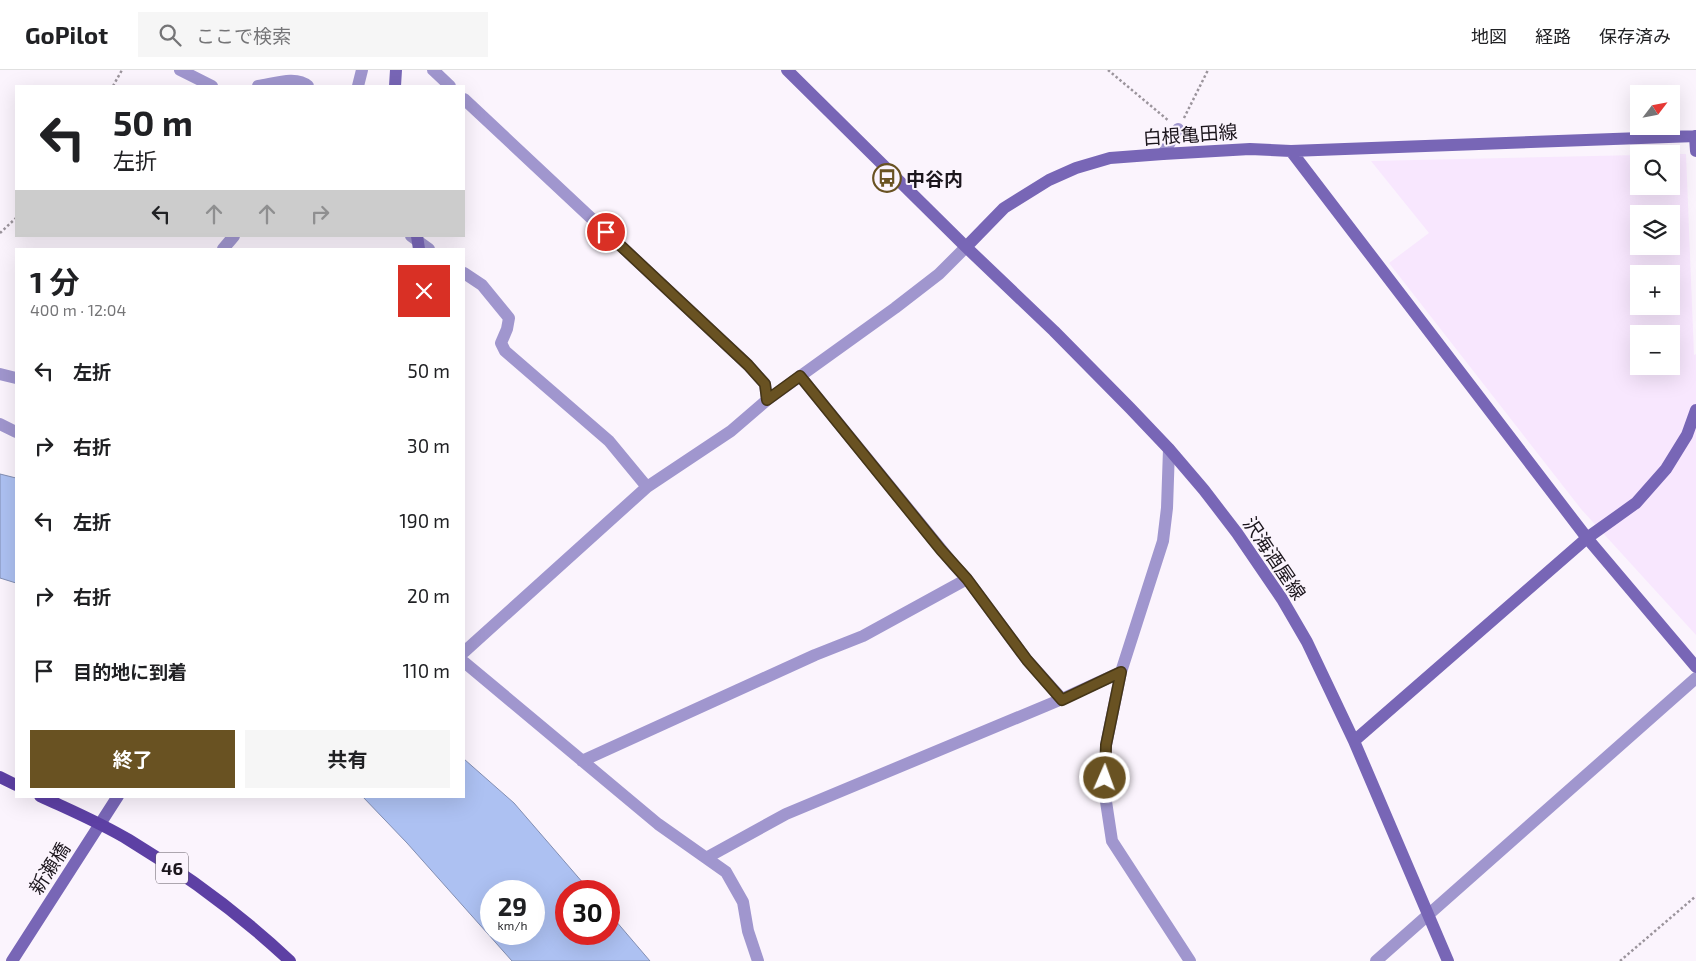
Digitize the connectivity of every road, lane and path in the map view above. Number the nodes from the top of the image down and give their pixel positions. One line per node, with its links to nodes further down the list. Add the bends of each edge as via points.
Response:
1 (122, 70): 9 (path)
2 (180, 70): 10 (street)
3 (362, 70): 13 (street)
4 (396, 70): 14 (main road)
5 (433, 70): 15 (street)
6 (787, 70): 26 (main road)
7 (1108, 70): 17 (path)
8 (1208, 70): 17 (path)
9 (114, 85)
10 (210, 85)
11 (264, 85): 12 (street, via 287,81)
12 (307, 85)
13 (358, 85)
14 (396, 85)
15 (449, 85)
16 (465, 100): 33 (street, via 748,365 765,384)
17 (1178, 129): 21 (street)
18 (1696, 136): 19 (main road, 白根亀田線); 20 (main road)
19 (1291, 151): 21 (main road, 白根亀田線, via 1250,149); 39 (main road)
20 (1696, 151)
21 (1162, 154): 26 (main road, 白根亀田線, via 1110,158 1049,180 1004,208)
22 (15, 219): 23 (path)
23 (0, 233)
24 (233, 237): 27 (street)
25 (412, 237): 28 (street)
26 (966, 247): 31 (street, via 939,274); 37 (main road, 沢海酒屋線, via 1054,331)
27 (224, 248)
28 (428, 248)
29 (465, 274): 38 (street, via 482,285 509,318 501,343 505,351 609,441)
30 (0, 374): 32 (street)
31 (800, 376): 33 (street); 40 (street)
32 (15, 378)
33 (767, 400): 38 (street, via 731,431)
34 (1696, 410): 39 (main road, via 1688,435 1666,469 1636,503)
35 (0, 424): 36 (street)
36 (15, 432)
37 (1169, 449): 44 (street, via 1164,541); 47 (main road, 沢海酒屋線, via 1210,497 1282,599 1307,642)
38 (647, 487): 41 (street)
39 (1587, 538): 43 (main road); 47 (main road)
40 (967, 579): 46 (street, via 1027,660); 48 (street, via 863,636)
41 (465, 651)
42 (465, 663): 48 (street)
43 (1696, 667)
44 (1121, 672): 46 (street); 59 (street, via 1106,745 1105,795 1112,841)
45 (1696, 678): 55 (street)
46 (1062, 700): 53 (street, via 786,814)
47 (1354, 741): 55 (main road, 沢海酒屋線)
48 (582, 761): 53 (street, via 658,824)
49 (0, 777): 50 (main road)
50 (15, 784)
51 (44, 798): 57 (main road, 46, via 128,840 195,883)
52 (117, 798): 56 (main road, 新瀬橋)
53 (706, 858): 58 (street, via 726,872 743,902)
54 (1696, 896): 62 (path)
55 (1428, 914): 60 (street); 61 (main road, 沢海酒屋線)
56 (12, 961)
57 (290, 961)
58 (758, 961)
59 (1190, 961)
60 (1376, 961)
61 (1448, 961)
62 (1620, 961)

